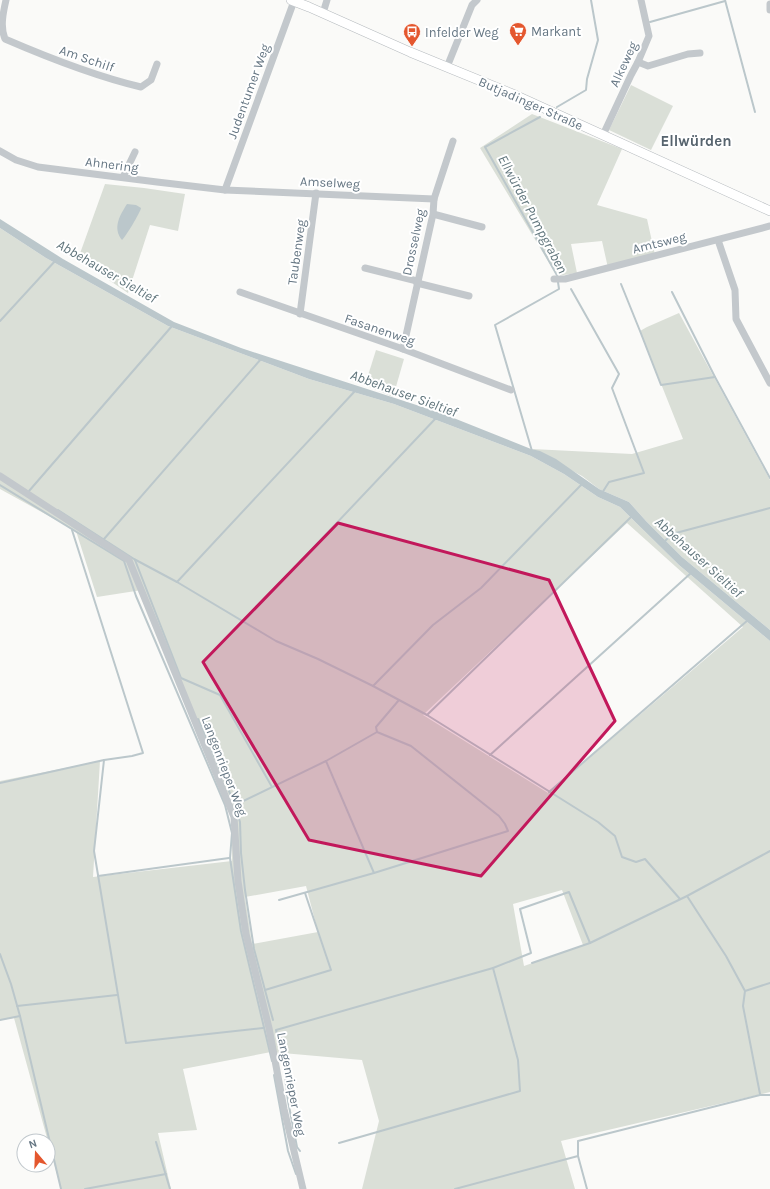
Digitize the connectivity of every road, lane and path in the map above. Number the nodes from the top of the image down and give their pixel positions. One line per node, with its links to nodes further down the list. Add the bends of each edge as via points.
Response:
1 (6, 0): 9 (street)
2 (327, 0): 8 (street)
3 (477, 0): 13 (street, via 472,5)
4 (641, 0): 11 (street, Alkeweg, via 650,36)
5 (292, 1): 8 (main road, Butjadinger Straße); 19 (street, Judentumer Weg)
6 (770, 4): 7 (street)
7 (770, 10)
8 (323, 13): 13 (main road, Butjadinger Straße)
9 (0, 23): 12 (street, Am Schilf, via 5,39 49,58 118,82 141,87 151,80)
10 (700, 53): 11 (street, via 648,66)
11 (638, 62): 14 (street, Alkeweg)
12 (157, 64)
13 (447, 67): 14 (main road, Butjadinger Straße)
14 (603, 135): 22 (main road, Butjadinger Straße)
15 (453, 141): 21 (street, Drosselweg)
16 (0, 151): 18 (street, Ahnering, via 16,160 38,167)
17 (135, 152): 18 (street)
18 (123, 177): 19 (street, Ahnering)
19 (225, 190): 20 (street, Amselweg)
20 (316, 193): 21 (street, Amselweg); 32 (street, Taubenweg)
21 (434, 199): 23 (street, Drosselweg)
22 (770, 211)
23 (433, 214): 25 (street); 29 (street, Drosselweg)
24 (770, 226): 26 (street, Amtsweg)
25 (482, 227)
26 (718, 240): 28 (street, Amtsweg, via 565,279); 34 (street, via 736,290 736,319)
27 (366, 268): 29 (street)
28 (554, 279)
29 (417, 282): 31 (street); 33 (street, Drosselweg)
30 (240, 292): 32 (street, Fasanenweg)
31 (469, 296)
32 (300, 314): 33 (street, Fasanenweg)
33 (403, 349): 35 (street, Fasanenweg)
34 (770, 383)
35 (511, 390)
36 (0, 476): 37 (street, Langenrieper Weg, via 129,560 234,817 238,881 246,934)
37 (303, 1189)

